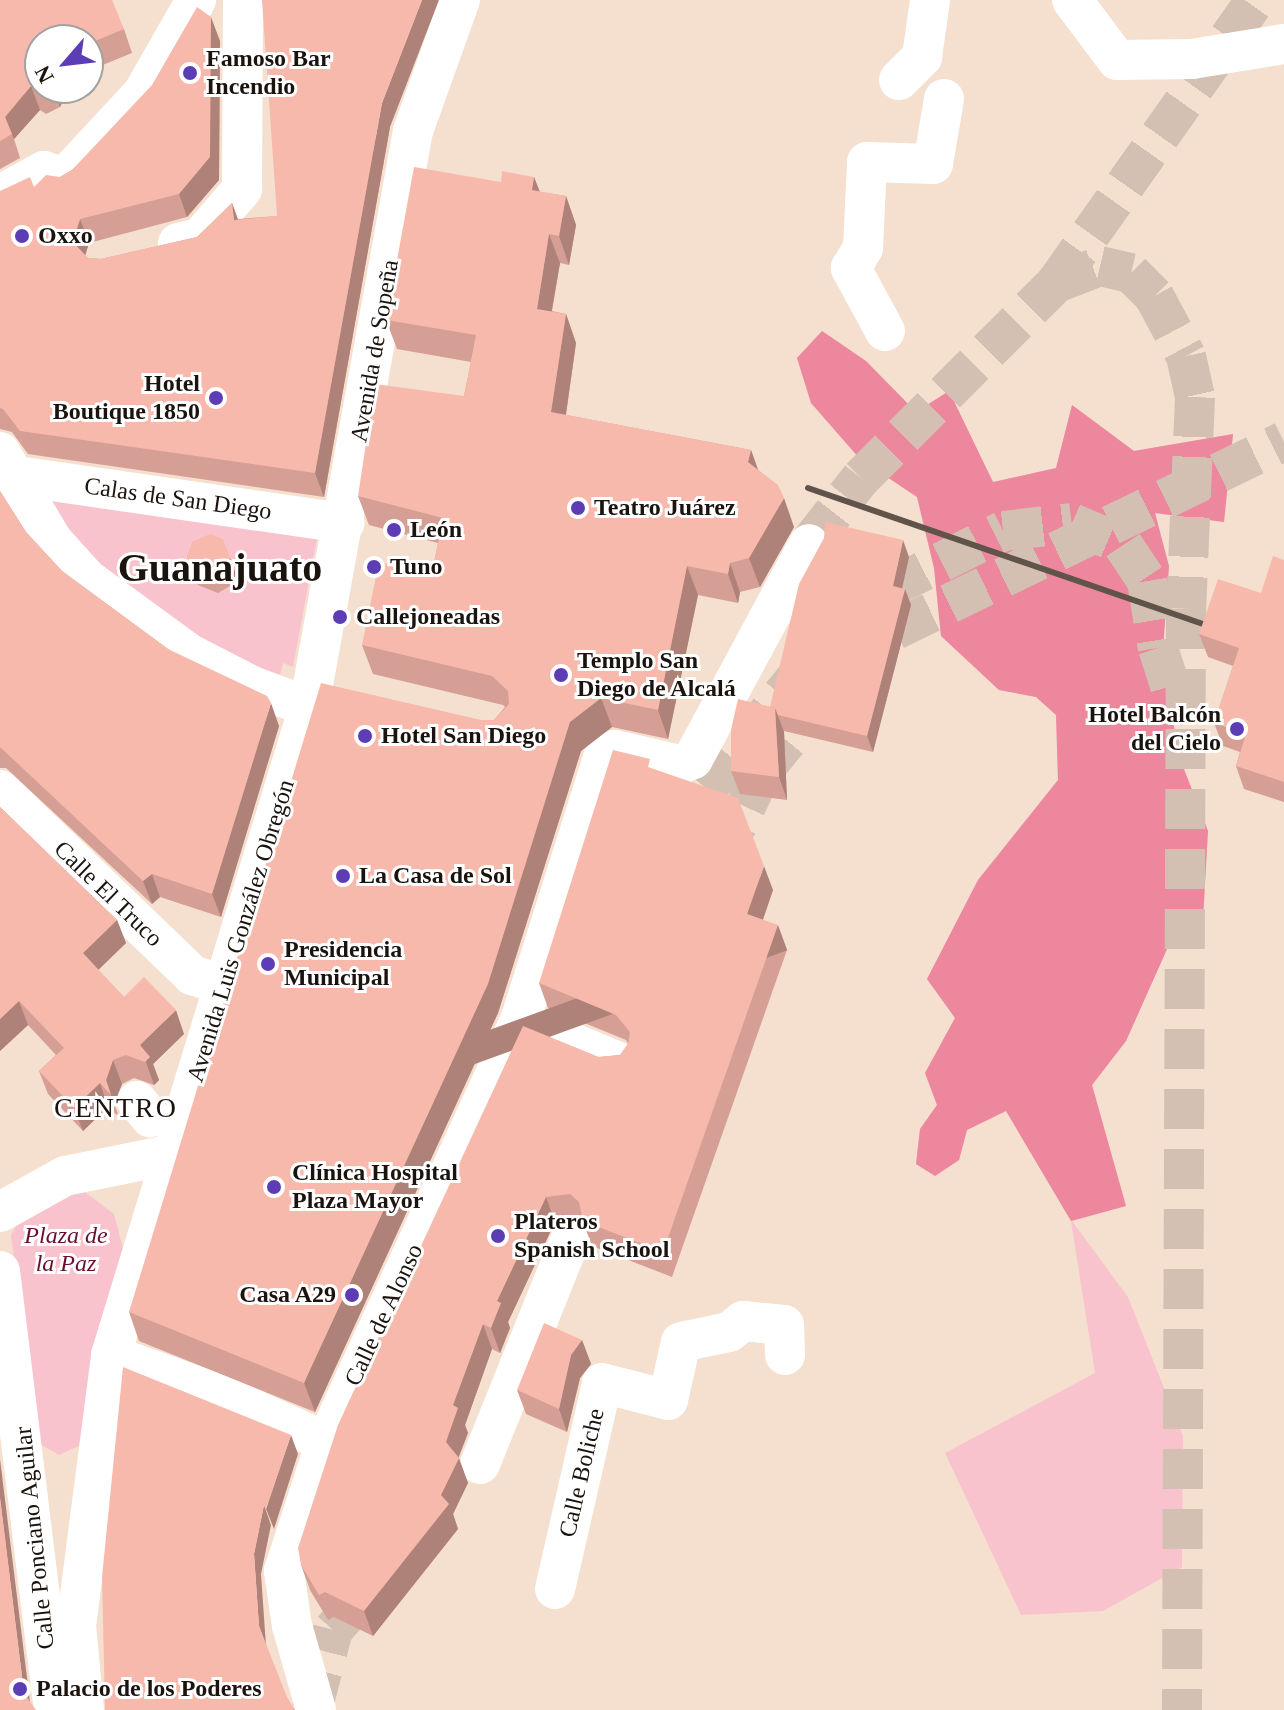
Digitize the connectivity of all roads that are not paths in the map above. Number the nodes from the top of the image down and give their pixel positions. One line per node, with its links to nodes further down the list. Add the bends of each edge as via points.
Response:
1 (196, 0): 9 (street, via 143,93 64,178 44,171)
2 (243, 0): 10 (street, via 242,189 200,238)
3 (460, 0): 13 (street, Avenida de Sopeña, via 413,131)
4 (930, 0): 7 (street, via 922,57)
5 (1072, 0): 6 (street, via 1117,60 1192,59)
6 (1284, 44)
7 (899, 80)
8 (944, 99): 11 (street, via 933,164 867,162 863,248 851,268)
9 (0, 195)
10 (145, 250)
11 (885, 331)
12 (5, 463): 13 (street, Calas de San Diego); 15 (street, via 69,560 135,618 240,680)
13 (345, 523): 15 (street, Avenida de Sopeña)
14 (809, 544): 18 (street, Calle de Alonso, via 693,759 679,765 610,751 603,758)
15 (322, 694): 17 (street, Avenida Luis González Obregón)
16 (0, 790): 17 (street, Calle El Truco, via 192,975)
17 (225, 986): 20 (street, Avenida Luis González Obregón)
18 (520, 1021): 19 (street); 27 (street, Calle de Alonso)
19 (616, 1061)
20 (173, 1154): 21 (street, via 65,1176); 25 (street)
21 (0, 1212)
22 (570, 1240): 28 (street)
23 (0, 1271): 24 (street, Calle Ponciano Aguilar)
24 (4, 1314): 30 (street, Calle Ponciano Aguilar)
25 (111, 1355): 27 (street, via 225,1396); 31 (street, via 76,1626)
26 (785, 1355): 29 (street, Calle Boliche, via 784,1325 743,1321 729,1332 681,1342 668,1400 602,1383)
27 (326, 1442): 32 (street, Calle de Alonso, via 284,1571 292,1626)
28 (480, 1464)
29 (555, 1589)
30 (54, 1710)
31 (84, 1710)
32 (316, 1710)

